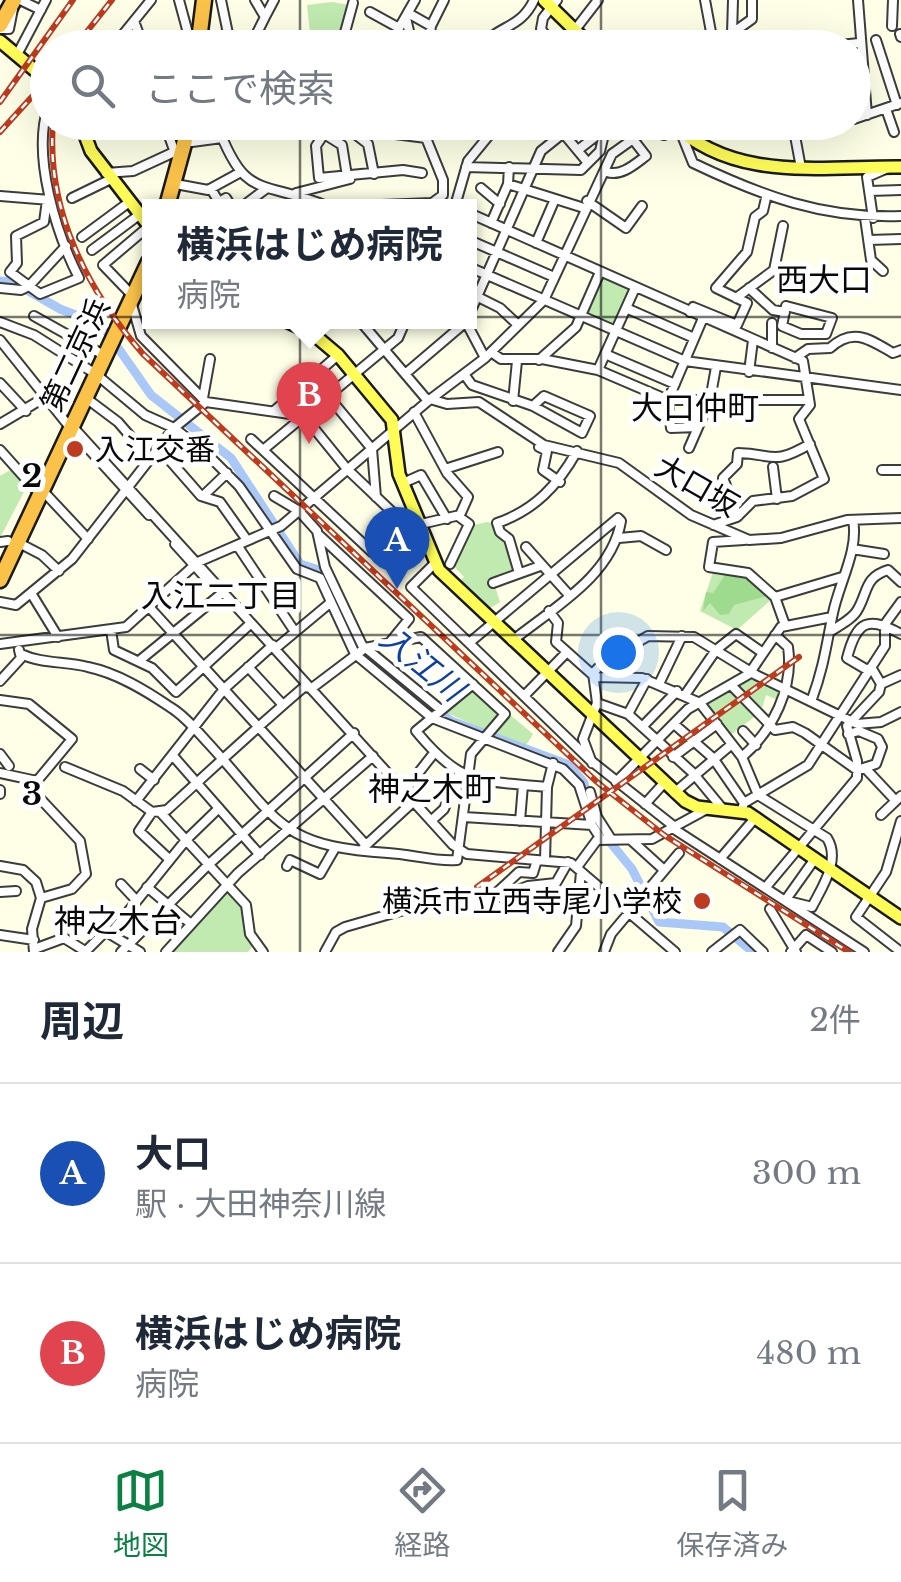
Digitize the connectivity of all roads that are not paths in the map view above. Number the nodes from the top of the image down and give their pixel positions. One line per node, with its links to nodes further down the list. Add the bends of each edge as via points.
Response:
1 (46, 0): 20 (street)
2 (150, 0): 24 (street)
3 (178, 0): 31 (street)
4 (206, 0): 32 (highway)
5 (221, 0): 33 (street)
6 (255, 0): 23 (street)
7 (274, 0): 23 (street)
8 (414, 0): 22 (street)
9 (444, 0): 25 (street)
10 (534, 0): 38 (street, via 522,22)
11 (598, 0): 40 (street)
12 (705, 0): 41 (street)
13 (733, 0): 42 (street)
14 (752, 0): 43 (street, via 752,19)
15 (858, 0): 44 (street)
16 (892, 0): 26 (street)
17 (551, 2): 39 (street); 40 (main road)
18 (10, 3): 20 (street); 27 (highway)
19 (352, 3): 35 (street)
20 (42, 10): 28 (street)
21 (370, 12): 22 (street, via 399,28)
22 (407, 15): 25 (street); 36 (street)
23 (264, 18): 34 (street)
24 (134, 21): 29 (street); 30 (street)
25 (430, 26): 37 (street)
26 (892, 26)
27 (0, 27)
28 (31, 30)
29 (127, 30)
30 (137, 30)
31 (190, 30)
32 (201, 30)
33 (227, 30)
34 (259, 30)
35 (345, 30)
36 (410, 30)
37 (430, 30)
38 (504, 30)
39 (542, 30)
40 (575, 30)
41 (710, 30)
42 (732, 30)
43 (737, 30)
44 (859, 30)
45 (30, 32): 48 (street)
46 (876, 40): 50 (street)
47 (0, 42): 48 (main road)
48 (18, 53): 49 (main road)
49 (30, 64)
50 (899, 104): 51 (street)
51 (886, 109): 52 (street); 53 (street)
52 (871, 114)
53 (894, 132)
54 (45, 140): 113 (street)
55 (86, 140): 88 (main road)
56 (178, 140): 76 (street)
57 (185, 140): 76 (highway)
58 (212, 140): 76 (street)
59 (223, 140): 85 (street)
60 (320, 140): 89 (street, via 318,178)
61 (333, 140): 75 (street)
62 (340, 140): 75 (street)
63 (364, 140): 87 (street)
64 (427, 140): 101 (street)
65 (486, 140): 79 (street)
66 (556, 140): 83 (street, via 540,151)
67 (569, 140): 77 (street)
68 (590, 140): 77 (street)
69 (603, 140): 78 (street)
70 (630, 140): 84 (street, via 612,154)
71 (634, 140): 84 (street, via 646,156 614,175)
72 (682, 140): 103 (street, via 693,163)
73 (697, 140): 82 (main road, via 756,166)
74 (795, 140): 82 (street)
75 (338, 143): 89 (street)
76 (183, 146): 88 (street); 92 (highway); 104 (highway)
77 (578, 150): 78 (street)
78 (586, 165): 83 (street); 90 (street)
79 (466, 167): 80 (street); 111 (street)
80 (510, 167): 83 (street); 91 (street)
81 (895, 167): 82 (main road); 98 (street, via 867,177)
82 (800, 168)
83 (536, 170): 96 (street)
84 (607, 172): 90 (street)
85 (238, 173): 93 (street); 95 (street)
86 (422, 173): 87 (street)
87 (374, 174): 89 (street)
88 (109, 176): 102 (street); 114 (main road)
89 (348, 176): 99 (street)
90 (598, 180): 116 (street)
91 (508, 184): 96 (street); 115 (street)
92 (181, 185): 95 (street); 105 (highway)
93 (267, 188): 99 (street); 107 (street)
94 (481, 188): 115 (street)
95 (211, 189): 106 (street)
96 (526, 190): 112 (street); 125 (street)
97 (901, 190): 98 (street)
98 (870, 191): 121 (street)
99 (292, 194): 108 (street)
100 (0, 196): 113 (street)
101 (443, 196): 109 (street); 110 (street)
102 (72, 198)
103 (766, 198): 121 (street); 149 (street, via 747,252 716,288)
104 (172, 199)
105 (174, 199)
106 (217, 199)
107 (252, 199)
108 (307, 199)
109 (438, 199)
110 (446, 199)
111 (456, 199)
112 (555, 199): 116 (street); 131 (street)
113 (48, 200): 132 (street); 144 (street, via 44,222 15,240 17,262 10,272)
114 (128, 202): 118 (main road); 127 (street)
115 (500, 204): 123 (street)
116 (586, 205): 117 (street, via 626,228); 135 (street)
117 (642, 206)
118 (139, 216): 122 (main road); 133 (street)
119 (901, 216): 121 (street)
120 (477, 217): 123 (street)
121 (869, 218): 128 (street)
122 (142, 219)
123 (491, 223): 125 (street)
124 (782, 226): 146 (street, via 774,270)
125 (508, 231): 131 (street); 134 (street)
126 (142, 232): 147 (street, via 103,265)
127 (82, 237)
128 (869, 240): 129 (street); 138 (street, via 871,260)
129 (899, 241)
130 (477, 244): 134 (street)
131 (536, 244): 135 (street)
132 (66, 246): 144 (street); 144 (street, via 79,278 40,294)
133 (92, 250)
134 (498, 253): 141 (street); 142 (street)
135 (563, 256): 139 (street); 142 (street)
136 (142, 267): 147 (highway, 第二京浜)
137 (477, 270): 141 (street)
138 (883, 271)
139 (600, 272): 145 (street); 155 (street)
140 (142, 275): 147 (highway, 第二京浜)
141 (488, 275): 148 (street); 150 (street)
142 (554, 277): 150 (street)
143 (0, 288): 144 (street)
144 (25, 288)
145 (634, 288): 151 (street); 152 (street)
146 (750, 288): 149 (street); 153 (street)
147 (130, 297): 168 (highway, 第二京浜); 195 (street, via 141,336)
148 (478, 297): 159 (street)
149 (736, 298): 152 (street, via 746,304 736,324 694,307)
150 (544, 300): 155 (street); 159 (street)
151 (626, 308): 165 (street); 166 (street)
152 (690, 312): 156 (street)
153 (784, 312): 153 (street, via 782,326 801,334 826,334 832,318 786,306)
154 (34, 316): 168 (street)
155 (581, 316): 165 (street); 178 (street)
156 (703, 318): 166 (street); 169 (street)
157 (0, 322): 184 (street)
158 (772, 324): 170 (street)
159 (518, 326): 175 (street)
160 (303, 329): 174 (main road)
161 (367, 329): 171 (street)
162 (402, 329): 171 (street)
163 (456, 329): 186 (street)
164 (473, 329): 175 (street)
165 (615, 331): 173 (street); 179 (street)
166 (694, 338): 179 (street)
167 (0, 340): 192 (street)
168 (109, 340): 184 (highway, 第二京浜)
169 (753, 340): 170 (street); 183 (street)
170 (772, 348): 176 (street)
171 (384, 349): 185 (street); 186 (street)
172 (901, 350): 176 (street, via 893,353 855,334)
173 (605, 354): 182 (street); 190 (street)
174 (338, 355): 185 (main road); 203 (street)
175 (488, 355): 180 (street); 187 (street)
176 (795, 358): 188 (street, via 802,361)
177 (210, 360): 195 (street)
178 (539, 360): 180 (street); 182 (street)
179 (684, 361): 181 (street); 190 (street)
180 (517, 362): 200 (street)
181 (716, 367): 183 (street); 198 (street)
182 (598, 370): 197 (street)
183 (748, 372): 188 (street)
184 (94, 373): 194 (highway, 第二京浜); 207 (highway, 第二京浜); 209 (street, via 145,415)
185 (354, 374): 193 (street); 210 (main road)
186 (405, 374): 196 (street)
187 (464, 374): 196 (street); 200 (street)
188 (805, 380): 191 (street); 199 (street)
189 (0, 382): 202 (street)
190 (674, 384): 197 (street)
191 (901, 390)
192 (47, 396): 202 (street); 207 (street)
193 (328, 396): 205 (street); 216 (street)
194 (86, 398): 207 (highway, 第二京浜); 221 (street)
195 (204, 400): 203 (street); 209 (street)
196 (429, 400): 204 (street); 211 (street, 大口坂, via 474,400)
197 (668, 400): 198 (street); 208 (street, via 671,428)
198 (710, 400): 199 (street); 208 (street)
199 (809, 400): 213 (street, via 799,418)
200 (513, 402): 201 (street)
201 (533, 406): 201 (street, via 582,432 590,416 544,396)
202 (26, 410): 206 (street)
203 (274, 411): 205 (street)
204 (414, 412): 210 (street); 224 (street)
205 (304, 416): 217 (street); 223 (street)
206 (0, 424)
207 (70, 424): 230 (street); 231 (highway, 第二京浜)
208 (698, 427): 215 (street)
209 (174, 428): 214 (street); 227 (street)
210 (394, 430): 216 (street); 229 (main road)
211 (522, 430): 218 (street, 大口坂, via 544,445); 228 (street, via 547,451 543,470)
212 (251, 439): 217 (street)
213 (810, 444): 236 (street, via 824,479); 239 (street, via 784,458 738,454 723,478)
214 (158, 448): 221 (street); 232 (street)
215 (688, 448)
216 (372, 449): 223 (street); 234 (street)
217 (263, 450): 235 (street)
218 (577, 451): 228 (street); 244 (street, 大口坂, via 619,463 686,512)
219 (498, 452): 224 (street)
220 (1, 454): 231 (street)
221 (150, 459): 230 (street)
222 (773, 468): 236 (street)
223 (347, 469): 234 (street); 235 (street)
224 (445, 470): 238 (street, via 470,501)
225 (882, 470): 226 (street)
226 (901, 470)
227 (227, 473): 232 (street); 245 (street)
228 (560, 482): 263 (street, via 542,500 497,523 510,538)
229 (402, 483): 241 (street, via 421,475); 243 (main road)
230 (128, 488): 248 (street); 259 (street)
231 (38, 490): 248 (street); 251 (highway, 第二京浜)
232 (203, 496): 249 (street, via 220,502)
233 (274, 496): 237 (street)
234 (376, 497): 243 (street)
235 (312, 499): 237 (street); 243 (street, via 372,552)
236 (777, 499): 239 (street, via 754,502)
237 (299, 510): 245 (street); 246 (street)
238 (458, 516): 241 (street); 260 (street, via 469,524)
239 (738, 516): 244 (street)
240 (901, 518): 242 (street, 大口坂)
241 (447, 519): 243 (street)
242 (852, 520): 250 (street, 大口坂); 255 (street)
243 (409, 524): 258 (main road)
244 (714, 524): 250 (street, 大口坂)
245 (275, 529): 249 (street); 275 (street, via 296,568 320,578)
246 (320, 536): 284 (street, via 409,619); 302 (street, via 325,567)
247 (618, 538): 254 (street, via 641,536); 264 (street, via 618,518); 271 (street, via 599,570)
248 (88, 539): 262 (street)
249 (247, 540): 252 (street)
250 (748, 540): 272 (street, via 713,542 710,568 748,573)
251 (8, 542): 257 (highway, 第二京浜); 262 (street, via 42,554); 266 (highway, 第二京浜)
252 (237, 545): 259 (street); 286 (street)
253 (526, 547): 261 (street)
254 (666, 550)
255 (852, 550): 256 (street); 265 (street)
256 (884, 554)
257 (0, 560)
258 (435, 563): 279 (main road); 297 (street, via 411,587)
259 (196, 564): 270 (street); 276 (street); 300 (street)
260 (450, 564)
261 (540, 566): 263 (street); 264 (street)
262 (59, 571): 269 (street)
263 (519, 572): 268 (street)
264 (551, 572): 271 (street); 279 (street)
265 (842, 577): 272 (street); 278 (street)
266 (0, 580)
267 (901, 582): 289 (street, via 888,570 876,574 857,613)
268 (494, 583)
269 (31, 593): 273 (street, via 16,605); 291 (street)
270 (221, 594): 280 (street); 287 (street)
271 (569, 595): 277 (street)
272 (776, 596): 282 (street)
273 (0, 602)
274 (901, 602): 283 (street)
275 (330, 603): 286 (street); 302 (street)
276 (150, 608): 281 (street); 287 (street)
277 (549, 611): 294 (street); 303 (street, via 558,624 556,642)
278 (832, 617): 282 (street); 289 (street)
279 (491, 620): 294 (main road); 297 (street)
280 (249, 625): 300 (street); 307 (street)
281 (130, 626): 285 (street); 299 (street)
282 (785, 626): 288 (street)
283 (886, 626): 290 (street); 309 (street, via 885,646); 309 (street, via 866,624 852,634 847,658)
284 (403, 628): 293 (street); 296 (street)
285 (111, 630): 291 (street); 299 (street)
286 (295, 632): 300 (street)
287 (173, 633): 306 (street); 307 (street)
288 (775, 634): 304 (street); 321 (street, via 788,646)
289 (831, 634): 325 (street)
290 (901, 634)
291 (58, 636): 295 (street)
292 (682, 636): 301 (street); 313 (street, via 644,638 605,661); 317 (street)
293 (414, 638): 296 (street); 316 (street, via 424,639)
294 (512, 640): 311 (main road)
295 (13, 642): 298 (street); 305 (street)
296 (389, 643): 302 (street)
297 (468, 643): 324 (street)
298 (0, 644)
299 (112, 644): 306 (street)
300 (272, 647): 308 (street); 320 (street)
301 (716, 650): 304 (street, via 736,634); 310 (street); 323 (street)
302 (359, 652): 320 (street); 332 (street)
303 (567, 652): 311 (street); 313 (street)
304 (763, 653): 310 (street)
305 (21, 654): 315 (street); 340 (street, via 111,673)
306 (139, 661): 307 (street, via 176,692)
307 (203, 667): 322 (street)
308 (248, 667): 322 (street); 329 (street)
309 (870, 669): 318 (street); 333 (street)
310 (751, 672): 319 (street); 321 (street)
311 (546, 673): 324 (street); 334 (main road)
312 (901, 675): 318 (street)
313 (594, 676): 314 (street); 327 (street)
314 (647, 679): 317 (street); 331 (street)
315 (0, 681)
316 (473, 684): 332 (street); 345 (street, via 505,714)
317 (659, 684): 323 (street)
318 (881, 684): 335 (street, via 873,702)
319 (732, 685): 328 (street); 339 (street)
320 (308, 688): 329 (street); 344 (street)
321 (785, 688): 325 (street); 339 (street)
322 (224, 689): 340 (street); 341 (street)
323 (681, 693): 328 (street); 338 (street)
324 (524, 696): 360 (street)
325 (812, 699): 333 (street)
326 (0, 700): 372 (street, via 28,704 72,740)
327 (596, 703): 331 (street); 334 (street)
328 (700, 703): 336 (street); 337 (street)
329 (283, 705): 341 (street)
330 (901, 712): 335 (street, via 881,722)
331 (628, 714): 338 (street)
332 (436, 715): 345 (street); 351 (street, via 416,730)
333 (840, 715): 335 (street); 349 (street)
334 (590, 716): 356 (main road); 360 (street, via 582,738)
335 (849, 720): 343 (street)
336 (674, 724): 346 (street); 347 (street)
337 (717, 724): 346 (street); 348 (street)
338 (642, 727): 347 (street)
339 (769, 727): 349 (street, via 793,728); 350 (street)
340 (194, 728): 354 (street); 359 (street)
341 (258, 728): 359 (street); 369 (street)
342 (743, 730): 350 (street)
343 (848, 734): 365 (street); 365 (street, via 878,739 880,759)
344 (352, 735): 355 (street); 369 (street)
345 (485, 737): 361 (street); 370 (street, via 471,754)
346 (694, 741): 353 (street); 357 (street)
347 (656, 743): 353 (street); 356 (street)
348 (732, 744): 357 (street); 358 (street)
349 (820, 745): 365 (street); 381 (street, via 804,768)
350 (756, 746): 358 (street)
351 (434, 753): 367 (street); 378 (street)
352 (0, 755): 362 (street)
353 (673, 756): 368 (street)
354 (174, 757): 371 (street); 374 (street)
355 (371, 757): 378 (street); 383 (street); 385 (street)
356 (636, 758): 373 (street); 375 (main road)
357 (713, 758): 368 (street); 387 (street)
358 (742, 758): 381 (street)
359 (224, 759): 374 (street); 391 (street)
360 (592, 762): 373 (street)
361 (553, 764): 377 (street); 400 (street, via 579,785)
362 (8, 766)
363 (65, 767): 384 (street)
364 (140, 768): 371 (street)
365 (861, 769): 382 (street); 401 (street)
366 (0, 773): 372 (street)
367 (459, 773): 370 (street); 396 (street)
368 (693, 774): 380 (street); 389 (street)
369 (304, 778): 383 (street); 391 (street)
370 (468, 779): 376 (street); 393 (street)
371 (154, 780): 384 (street)
372 (37, 781): 432 (street, via 36,796 77,837 86,865 76,886)
373 (616, 782): 386 (street)
374 (197, 783): 388 (street); 392 (street)
375 (664, 784): 380 (main road); 386 (street)
376 (523, 785): 377 (street); 397 (street)
377 (547, 787): 398 (street)
378 (404, 790): 385 (street)
379 (590, 792): 405 (street)
380 (674, 793): 390 (main road)
381 (758, 795): 387 (street); 401 (street)
382 (898, 798): 394 (street)
383 (323, 799): 403 (street); 408 (street)
384 (136, 801): 392 (street)
385 (412, 802): 396 (street); 408 (street); 412 (street)
386 (645, 804): 402 (street)
387 (743, 806): 389 (main road); 395 (main road)
388 (219, 808): 404 (street); 406 (street)
389 (722, 808): 390 (main road)
390 (707, 809): 402 (street)
391 (268, 810): 403 (street); 404 (street)
392 (156, 813): 406 (street); 414 (street, via 139,832)
393 (464, 816): 397 (street); 412 (street)
394 (881, 816)
395 (756, 817): 410 (main road); 415 (street)
396 (432, 820): 412 (street)
397 (520, 821): 398 (street)
398 (546, 822): 400 (street); 417 (street)
399 (901, 822): 418 (street)
400 (592, 825): 405 (street)
401 (814, 827): 410 (street); 425 (street, via 833,846)
402 (675, 828): 407 (street); 415 (street)
403 (287, 831): 409 (street); 413 (street)
404 (242, 834): 413 (street); 419 (street)
405 (607, 839): 407 (street); 423 (street)
406 (186, 840): 414 (street); 419 (street)
407 (631, 840): 424 (street)
408 (364, 847): 409 (street); 412 (street, via 454,861)
409 (335, 848): 421 (street, via 320,874 290,860)
410 (798, 848): 416 (main road); 429 (street)
411 (679, 852): 424 (street)
412 (460, 854): 417 (street)
413 (260, 855): 427 (street)
414 (169, 859): 428 (street)
415 (720, 859): 429 (street)
416 (814, 860): 425 (main road); 434 (street)
417 (540, 861): 423 (street); 437 (street, via 534,873 519,872 492,896)
418 (890, 863): 422 (street); 433 (street)
419 (208, 865): 427 (street); 436 (street)
420 (0, 866): 432 (street, via 31,876)
421 (286, 866)
422 (901, 866)
423 (573, 867): 437 (street, via 556,883 528,886 489,903); 439 (street); 453 (street, via 576,926)
424 (664, 870): 439 (street)
425 (830, 871): 433 (main road); 434 (street, via 812,907)
426 (120, 884): 435 (street)
427 (227, 886): 441 (street); 451 (street, via 246,905 250,934)
428 (147, 887): 435 (street); 436 (street)
429 (766, 887): 434 (street)
430 (0, 892): 431 (street)
431 (16, 892)
432 (41, 898): 444 (street, via 32,929)
433 (867, 898): 440 (main road); 459 (street, via 856,917)
434 (786, 899): 458 (street)
435 (136, 900): 443 (street)
436 (168, 906): 441 (street); 445 (street)
437 (447, 906): 452 (street, via 345,927)
438 (770, 909): 448 (street)
439 (629, 912): 454 (street); 455 (street)
440 (901, 917)
441 (191, 924): 450 (street)
442 (0, 934): 444 (street)
443 (110, 934): 445 (street); 446 (street)
444 (39, 947): 446 (street, via 64,938)
445 (125, 949): 449 (street)
446 (85, 951)
447 (717, 951): 456 (street, via 740,930)
448 (794, 951): 457 (street, via 806,935)
449 (140, 952)
450 (166, 952)
451 (263, 952)
452 (325, 952)
453 (558, 952)
454 (604, 952)
455 (675, 952)
456 (763, 952)
457 (832, 952)
458 (864, 952)
459 (901, 952)

